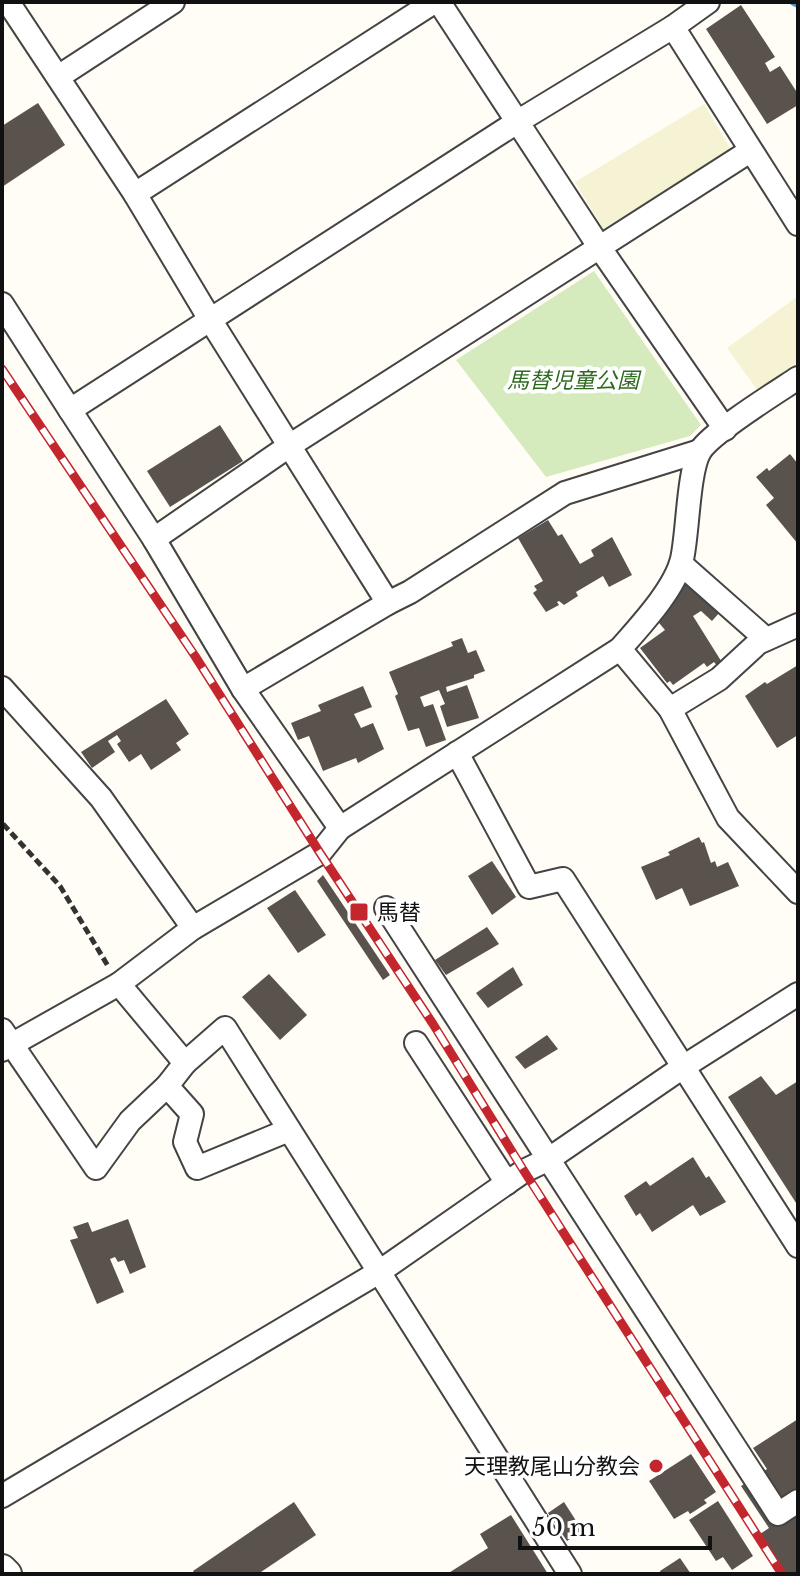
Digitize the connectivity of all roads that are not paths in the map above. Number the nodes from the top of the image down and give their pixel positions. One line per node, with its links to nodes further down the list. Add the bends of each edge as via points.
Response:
1 (8, 2): 6 (street)
2 (173, 2): 6 (street)
3 (437, 2): 7 (street); 9 (street)
4 (708, 2): 5 (street)
5 (673, 27): 7 (street); 8 (street)
6 (58, 77): 9 (street)
7 (517, 122): 11 (street); 13 (street)
8 (750, 151): 10 (street); 11 (street)
9 (135, 194): 13 (street)
10 (798, 224)
11 (600, 248): 16 (street); 17 (street)
12 (2, 304): 15 (street)
13 (211, 321): 15 (street); 17 (street)
14 (798, 378): 16 (street)
15 (70, 410): 19 (street)
16 (725, 429): 18 (street)
17 (289, 446): 19 (street); 21 (street)
18 (700, 451): 20 (street); 21 (street, via 565,493)
19 (154, 539): 26 (street)
20 (681, 564): 23 (street); 24 (street, via 654,610)
21 (388, 603): 26 (street)
22 (798, 625): 23 (street)
23 (766, 639): 27 (street, via 719,679)
24 (620, 649): 27 (street); 28 (street)
25 (2, 688): 32 (street, via 101,798)
26 (243, 689): 29 (street)
27 (670, 709): 30 (street, via 728,818)
28 (457, 753): 29 (street); 38 (street, via 529,887 563,879)
29 (340, 828): 32 (street, via 320,853)
30 (798, 892)
31 (386, 908): 41 (street)
32 (193, 928): 33 (street)
33 (119, 984): 35 (street); 37 (street)
34 (798, 994): 38 (street)
35 (5, 1041): 39 (street, via 96,1168 130,1121)
36 (416, 1043): 42 (street)
37 (185, 1063): 39 (street); 40 (street, via 225,1028)
38 (683, 1067): 41 (street); 43 (street)
39 (167, 1086): 40 (street, via 192,1114 185,1142 197,1168)
40 (289, 1130): 44 (street)
41 (549, 1159): 42 (street); 46 (street, via 778,1514)
42 (507, 1183): 44 (street)
43 (798, 1246)
44 (379, 1272): 45 (street); 49 (street)
45 (2, 1496)
46 (798, 1501)
47 (2, 1569): 48 (street)
48 (7, 1574)
49 (570, 1574)

